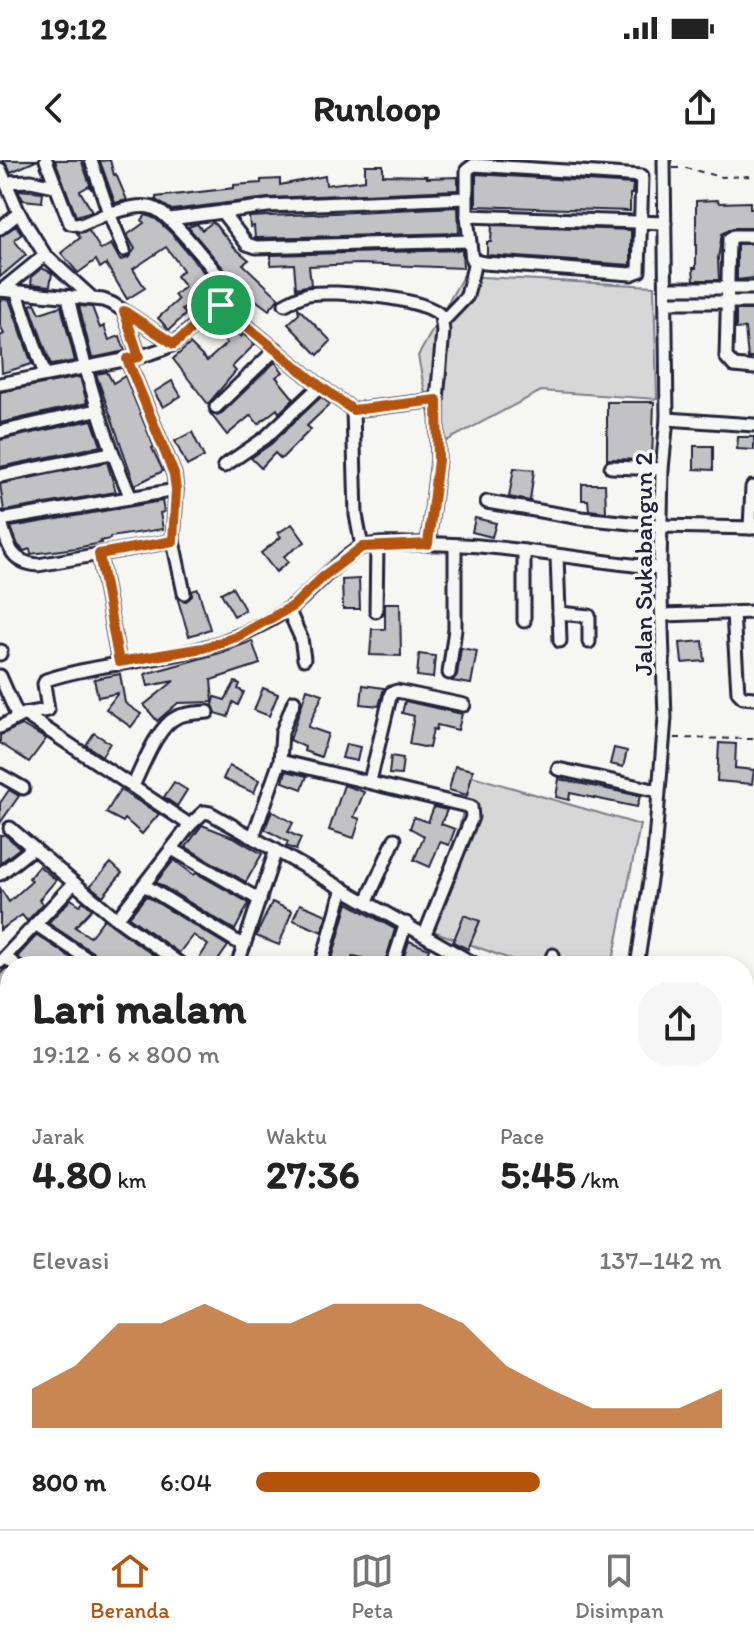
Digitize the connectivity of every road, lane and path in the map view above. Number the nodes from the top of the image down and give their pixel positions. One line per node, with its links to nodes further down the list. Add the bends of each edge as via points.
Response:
1 (46, 160): 8 (street)
2 (91, 160): 12 (street)
3 (664, 168): 5 (street); 6 (path); 16 (street, Jalan Sukabangun 2)
4 (0, 169): 7 (street)
5 (642, 176): 9 (street, via 472,165 467,170); 15 (street)
6 (754, 176)
7 (5, 182): 8 (street); 11 (street)
8 (55, 186): 12 (street, via 72,225)
9 (466, 198): 10 (street); 13 (street)
10 (222, 212): 14 (street); 19 (street, via 247,244 256,247)
11 (19, 213): 17 (street); 21 (street)
12 (109, 213): 14 (street, via 148,207); 20 (street)
13 (467, 216): 15 (street); 19 (street)
14 (170, 219): 34 (street, via 223,281 227,291)
15 (642, 223): 16 (street); 22 (street, via 641,267 636,273)
16 (665, 223): 24 (street, Jalan Sukabangun 2)
17 (0, 228)
18 (754, 236): 23 (street, via 729,239)
19 (469, 241): 22 (street)
20 (124, 250)
21 (45, 255): 26 (street); 29 (street)
22 (475, 261): 36 (street, via 467,296)
23 (727, 287): 24 (street); 25 (street); 30 (street)
24 (666, 288): 31 (street, Jalan Sukabangun 2)
25 (754, 288)
26 (1, 290): 27 (street)
27 (17, 293): 28 (street); 42 (street)
28 (68, 297): 29 (street); 40 (street)
29 (91, 297): 35 (street)
30 (726, 301): 31 (street); 32 (street); 41 (street, via 726,357 734,366)
31 (667, 302): 49 (street, Jalan Sukabangun 2)
32 (754, 302)
33 (285, 304): 36 (street, via 317,293 392,297 429,306)
34 (221, 305): 37 (street); 38 (street)
35 (124, 311): 37 (street); 39 (street)
36 (443, 321): 45 (street)
37 (174, 344): 39 (street)
38 (276, 349): 44 (street); 46 (street)
39 (133, 358): 40 (street); 58 (street)
40 (84, 368): 42 (street); 47 (street)
41 (754, 368)
42 (45, 375): 43 (street)
43 (0, 383)
44 (320, 386): 48 (street); 53 (street, via 265,438)
45 (437, 400): 48 (street); 65 (street, via 438,460)
46 (216, 407)
47 (96, 410): 51 (street); 52 (street)
48 (353, 410): 68 (street)
49 (667, 419): 50 (street); 55 (street, Jalan Sukabangun 2)
50 (754, 425)
51 (0, 432)
52 (111, 453): 56 (street); 59 (street)
53 (224, 466)
54 (611, 467): 55 (street)
55 (662, 469): 62 (street, Jalan Sukabangun 2)
56 (0, 476)
57 (752, 487): 63 (street)
58 (176, 490): 59 (street); 64 (street)
59 (131, 498): 61 (street)
60 (487, 502): 62 (street)
61 (0, 519): 70 (street, via 12,555 27,565)
62 (661, 526): 63 (street); 72 (street, Jalan Sukabangun 2)
63 (752, 528)
64 (173, 541): 70 (street); 73 (street)
65 (428, 544): 66 (street); 67 (street)
66 (377, 545): 68 (street); 75 (street)
67 (455, 545): 69 (street); 85 (street)
68 (362, 547): 74 (street)
69 (524, 551): 71 (street); 80 (street)
70 (99, 554): 84 (street)
71 (557, 556): 72 (street); 77 (street)
72 (660, 568): 79 (street, Jalan Sukabangun 2)
73 (184, 593)
74 (288, 609): 83 (street); 84 (street, via 203,648)
75 (376, 611)
76 (754, 612): 78 (street)
77 (559, 613): 81 (street); 82 (street, via 589,615)
78 (733, 614): 79 (street); 87 (street, via 738,692)
79 (663, 615): 93 (street, Jalan Sukabangun 2)
80 (524, 621)
81 (560, 641)
82 (589, 642)
83 (304, 659)
84 (119, 662): 91 (street, via 46,680 48,710)
85 (449, 673)
86 (0, 676): 91 (street)
87 (754, 698)
88 (294, 701): 95 (street, via 282,732)
89 (464, 705): 98 (street, via 391,693)
90 (208, 712): 99 (street, via 171,720)
91 (21, 715): 92 (street); 99 (street)
92 (1, 726)
93 (663, 737): 94 (path); 101 (street, Jalan Sukabangun 2)
94 (754, 739)
95 (280, 761): 98 (street); 104 (street)
96 (558, 769): 101 (street)
97 (0, 775): 100 (street)
98 (370, 781): 118 (street, via 469,805 472,812)
99 (133, 786): 102 (street)
100 (23, 788)
101 (658, 791): 127 (street, Jalan Sukabangun 2)
102 (190, 825): 104 (street, via 208,812); 107 (street)
103 (10, 828): 106 (street)
104 (253, 837): 108 (street)
105 (395, 839): 114 (street)
106 (33, 848): 109 (street); 110 (street)
107 (172, 849): 111 (street); 113 (street)
108 (276, 850): 112 (street); 113 (street)
109 (0, 874)
110 (74, 883): 115 (street); 117 (street)
111 (144, 885): 115 (street); 119 (street)
112 (343, 888): 114 (street); 124 (street)
113 (260, 900): 119 (street)
114 (367, 901): 116 (street)
115 (117, 919): 122 (street)
116 (406, 923): 118 (street); 125 (street)
117 (35, 924): 120 (street); 121 (street)
118 (425, 934): 126 (street)
119 (244, 946): 123 (street)
120 (6, 956)
121 (83, 956)
122 (169, 956)
123 (240, 956)
124 (324, 956)
125 (395, 956)
126 (461, 956)
127 (639, 956)

